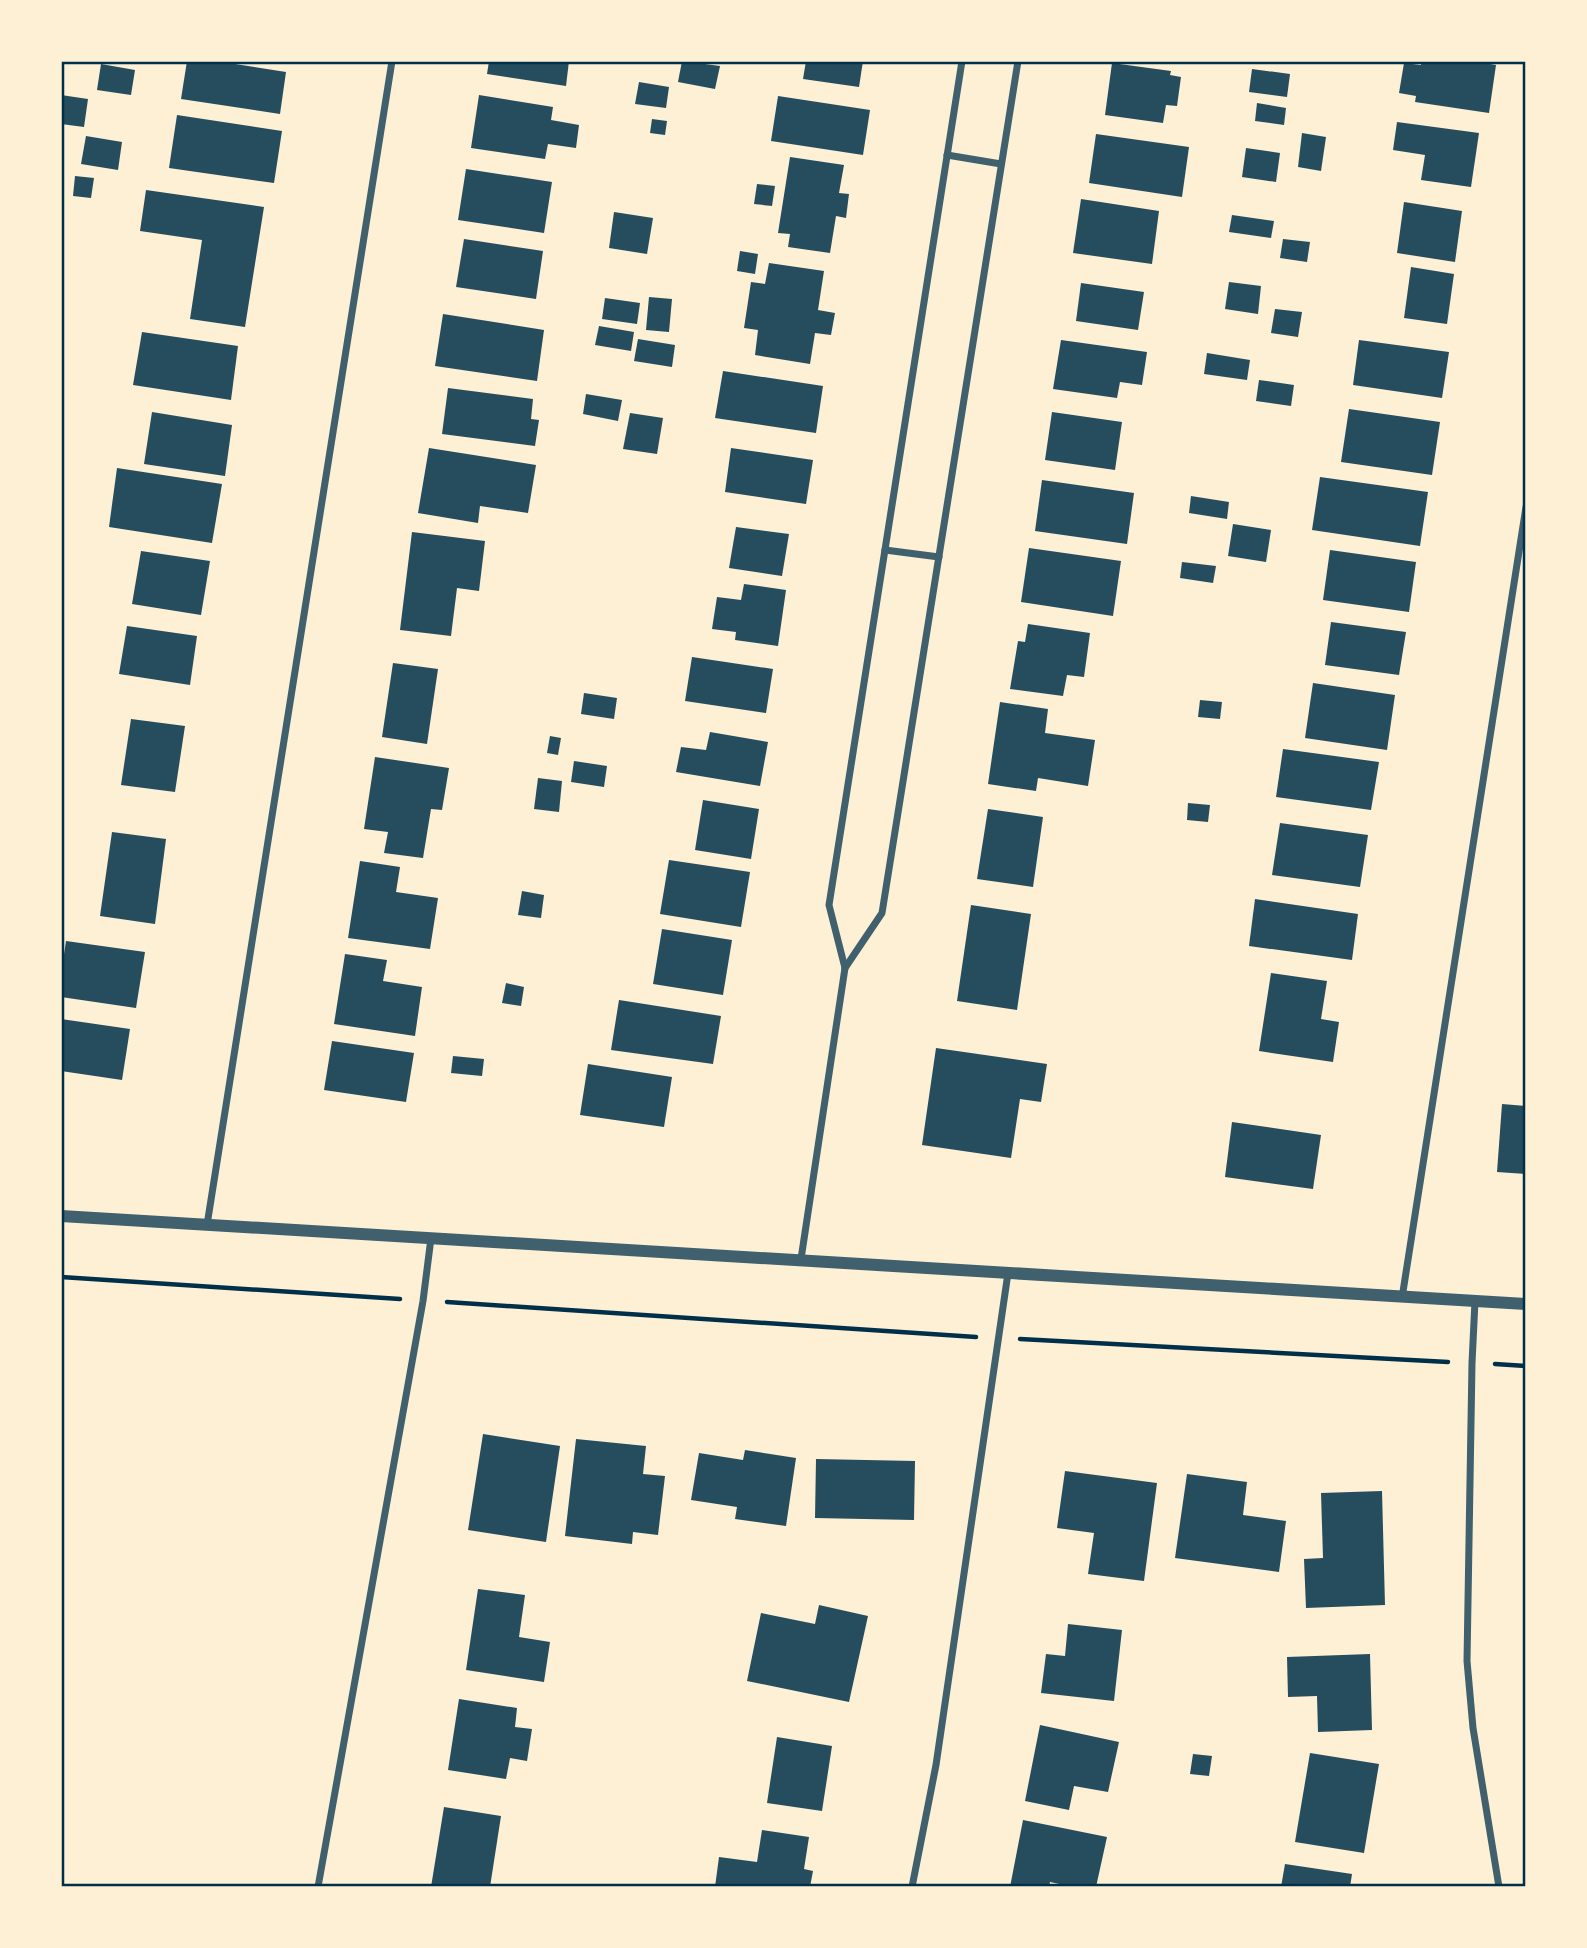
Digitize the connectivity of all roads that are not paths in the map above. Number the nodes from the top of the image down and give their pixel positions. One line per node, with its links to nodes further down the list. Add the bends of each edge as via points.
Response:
1 (392, 61): 11 (street)
2 (962, 61): 4 (street)
3 (1018, 61): 5 (street)
4 (947, 155): 5 (street); 7 (street)
5 (1001, 164): 8 (street)
6 (1526, 507): 15 (street)
7 (885, 550): 8 (street); 9 (street, via 829,905)
8 (939, 557): 9 (street, via 882,913)
9 (845, 968): 13 (street)
10 (61, 1216): 11 (street)
11 (207, 1226): 12 (street)
12 (430, 1238): 13 (street); 18 (street, via 423,1301)
13 (801, 1259): 14 (street)
14 (1008, 1273): 15 (street); 19 (street, via 936,1765)
15 (1402, 1298): 16 (street)
16 (1475, 1301): 17 (street); 20 (street, via 1467,1661)
17 (1526, 1304)
18 (318, 1887)
19 (912, 1887)
20 (1499, 1887)

